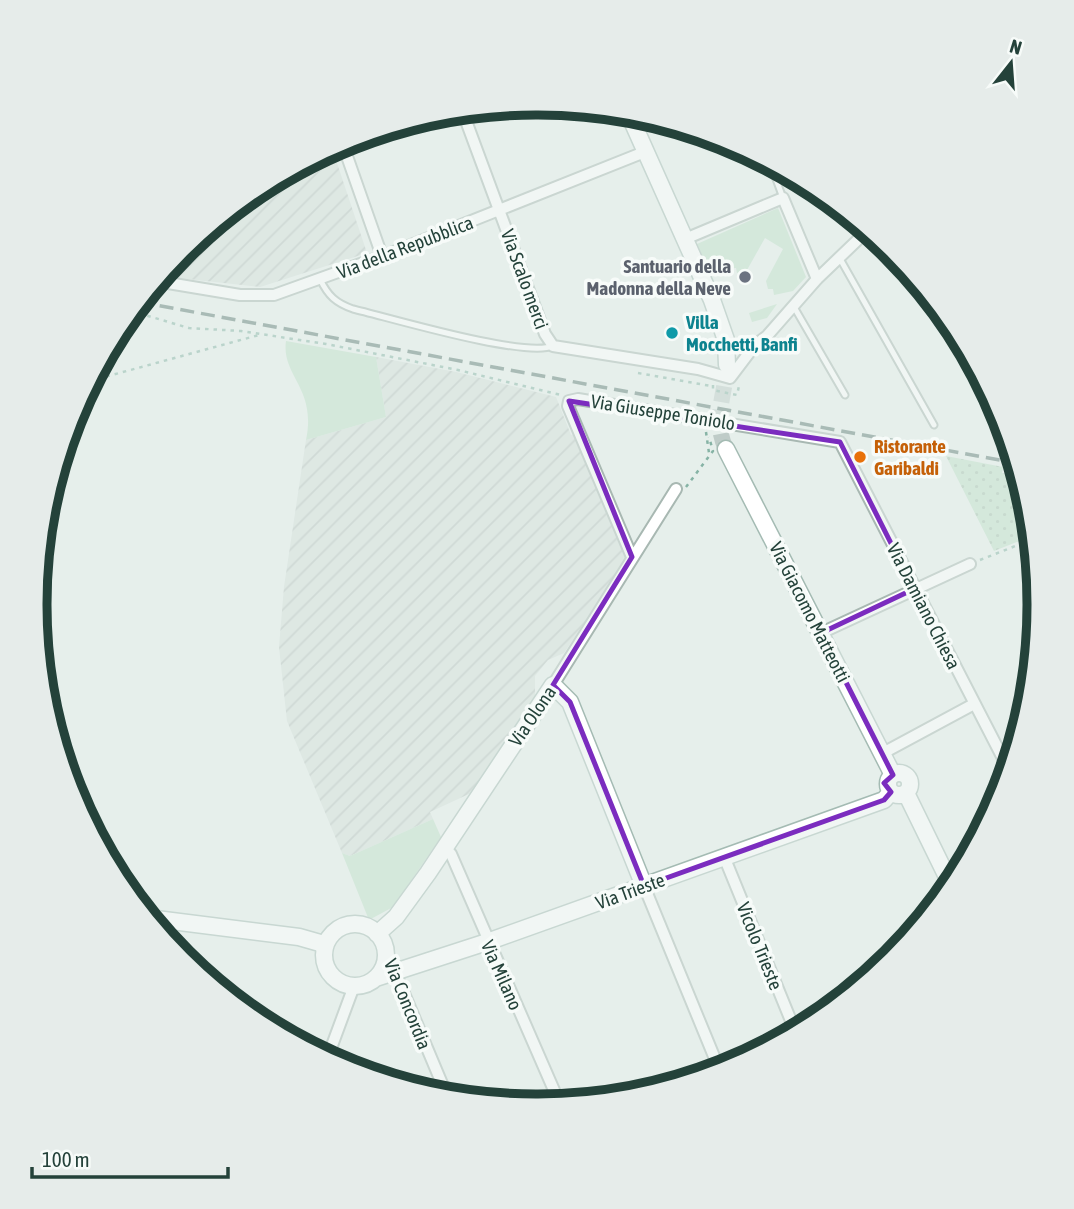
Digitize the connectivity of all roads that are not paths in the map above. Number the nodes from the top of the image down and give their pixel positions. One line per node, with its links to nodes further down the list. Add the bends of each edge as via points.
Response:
1 (466, 120): 7 (street, Via Scalo merci)
2 (634, 124): 3 (street)
3 (647, 151): 7 (street, Via della Repubblica); 9 (street)
4 (346, 154): 10 (street)
5 (775, 176): 6 (lane)
6 (783, 198): 9 (street); 13 (street)
7 (500, 210): 10 (street, Via della Repubblica); 16 (street, Via Scalo merci)
8 (861, 237): 11 (street)
9 (685, 239): 17 (street, via 726,340)
10 (382, 256): 12 (street, Via della Repubblica)
11 (839, 257): 13 (street); 19 (lane)
12 (320, 279): 14 (street, Via della Repubblica, via 258,297); 16 (lane, via 327,294 353,309 502,344 537,350)
13 (817, 279): 15 (street)
14 (168, 283)
15 (793, 306): 16 (street, via 730,379 698,369); 18 (lane)
16 (553, 346)
17 (727, 365)
18 (845, 395)
19 (934, 425)
20 (840, 442): 23 (street, Via Giuseppe Toniolo, via 569,401); 25 (street, Via Damiano Chiesa)
21 (716, 451): 26 (street, Via Giacomo Matteotti)
22 (678, 492): 23 (street, Via Olona)
23 (632, 557): 27 (street, Via Olona)
24 (970, 564): 25 (street)
25 (914, 589): 26 (street); 28 (street, Via Damiano Chiesa)
26 (821, 633): 29 (street, Via Giacomo Matteotti)
27 (553, 685): 32 (street, Via Olona); 35 (street, via 570,702)
28 (974, 704): 29 (street); 30 (street, Via Damiano Chiesa)
29 (883, 753): 31 (street, Via Giacomo Matteotti, via 893,775 908,777 910,784)
30 (1002, 757)
31 (894, 795): 33 (street, Via Trieste); 34 (street)
32 (444, 847): 37 (street, Via Olona, via 396,917); 38 (street, Via Milano)
33 (725, 859): 35 (street, Via Trieste); 44 (street, Vicolo Trieste)
34 (944, 876)
35 (643, 886): 38 (street, Via Trieste); 46 (street)
36 (163, 920): 39 (street, via 299,937)
37 (377, 933): 39 (street, via 360,925 342,927); 40 (street)
38 (487, 942): 41 (street, Via Trieste); 48 (street, Via Milano)
39 (325, 948): 43 (street, via 330,974)
40 (385, 948): 41 (street, Via Concordia); 42 (street, via 385,964)
41 (396, 972): 42 (street, Via Trieste); 47 (street, Via Concordia)
42 (376, 978): 43 (street)
43 (354, 986): 45 (street)
44 (792, 1023)
45 (331, 1049)
46 (715, 1060)
47 (443, 1085)
48 (555, 1093)

